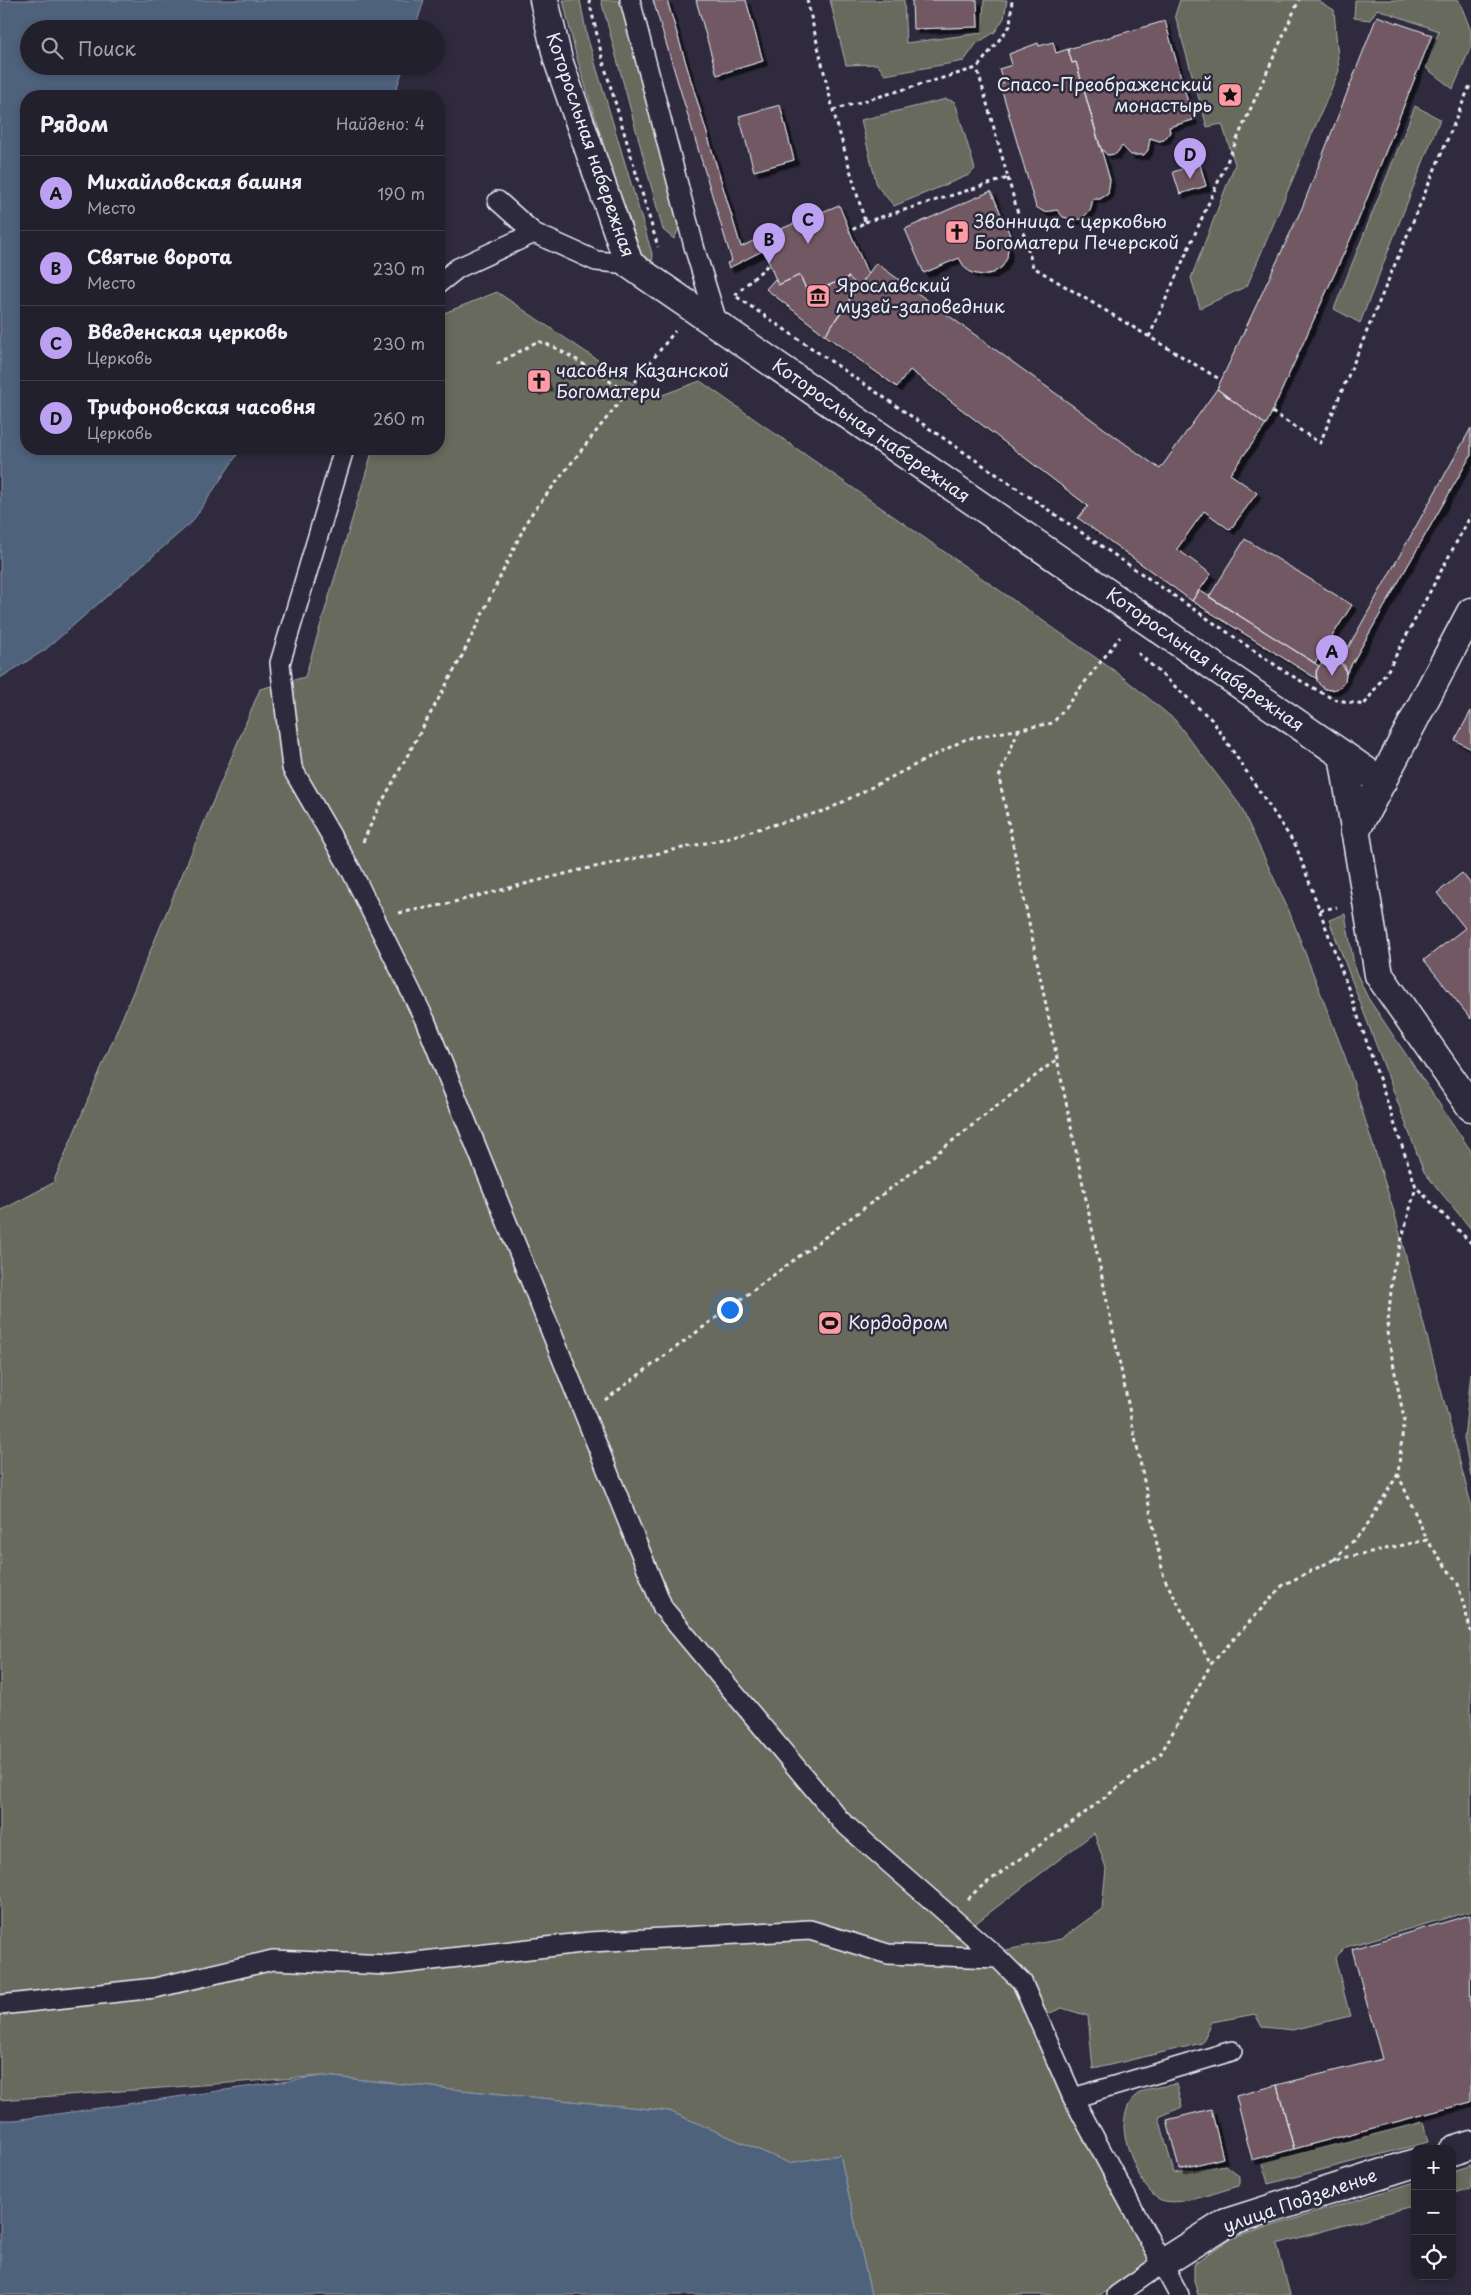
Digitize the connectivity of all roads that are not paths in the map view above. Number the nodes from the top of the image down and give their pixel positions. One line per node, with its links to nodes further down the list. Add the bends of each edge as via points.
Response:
1 (544, 0): 5 (street, Которосльная набережная, via 558,60)
2 (630, 0): 7 (lane, via 695,250)
3 (498, 201): 4 (lane)
4 (534, 233): 5 (lane, via 596,261); 6 (lane, via 458,268)
5 (629, 264): 7 (street, Которосльная набережная)
6 (445, 278)
7 (718, 325): 11 (street, Которосльная набережная)
8 (342, 455): 15 (lane, via 280,663 292,768 351,870 425,1020 663,1608 841,1821)
9 (1471, 612): 10 (street)
10 (1463, 646): 12 (street)
11 (1342, 755): 12 (street, Которосльная набережная); 13 (street)
12 (1382, 782): 13 (street)
13 (1355, 832): 14 (street, via 1379,975)
14 (1471, 1107)
15 (998, 1958): 16 (lane, via 888,1954 810,1930 590,1942 389,1965 273,1960 155,1988); 18 (lane, via 1022,1982)
16 (0, 2005)
17 (1232, 2051): 18 (lane)
18 (1074, 2098): 22 (lane)
19 (1471, 2145): 20 (street)
20 (1456, 2150)
21 (1411, 2164): 22 (street, улица Подзеленье, via 1226,2223)
22 (1163, 2263): 23 (lane); 24 (lane)
23 (1117, 2295)
24 (1179, 2295)

